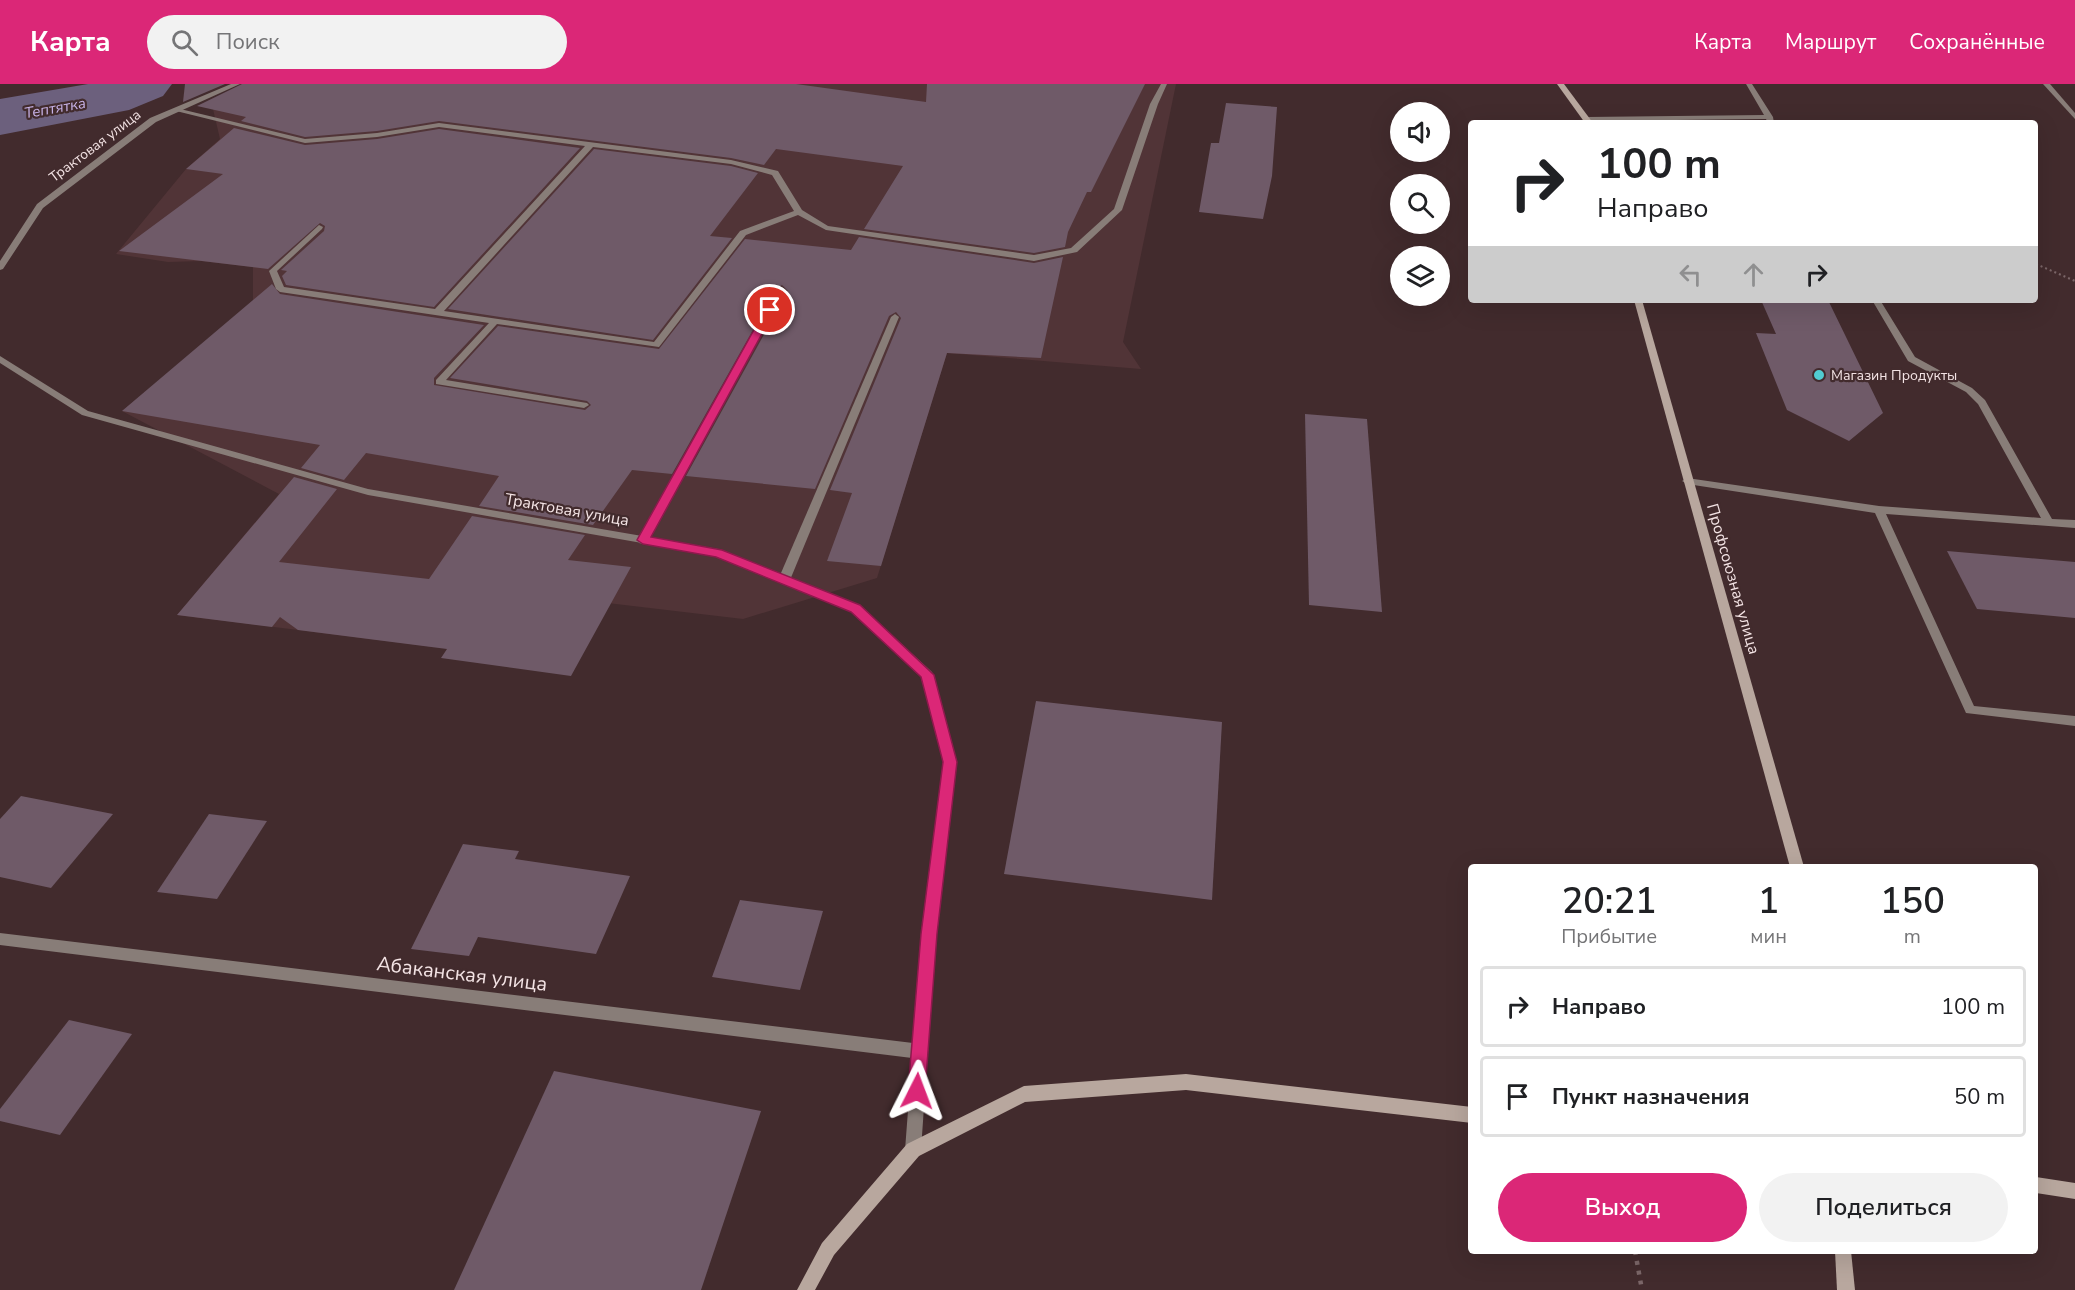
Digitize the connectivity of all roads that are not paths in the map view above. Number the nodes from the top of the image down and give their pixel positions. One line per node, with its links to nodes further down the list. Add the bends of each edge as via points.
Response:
1 (237, 84): 6 (street, Трактовая улица)
2 (1164, 84): 11 (street, via 1118,210 1074,250 1034,258 826,228)
3 (1560, 84): 8 (main road)
4 (1749, 84): 9 (street)
5 (2046, 84): 7 (street)
6 (176, 110): 10 (street, via 305,141 438,125); 13 (street, Трактовая улица, via 153,120 40,206)
7 (2075, 117)
8 (1587, 120)
9 (1771, 120)
10 (591, 144): 11 (street, via 731,162 774,173); 17 (street)
11 (799, 212): 19 (street, via 744,233 656,345)
12 (319, 227): 17 (street, via 273,272 280,289)
13 (0, 267)
14 (782, 290): 26 (street)
15 (1639, 303): 22 (main road, Профсоюзная улица)
16 (1878, 303): 24 (street, via 1911,359 1969,390 1982,402)
17 (438, 312): 19 (street)
18 (895, 317): 27 (street)
19 (495, 321): 21 (street, via 439,382)
20 (0, 359): 26 (street, Трактовая улица, via 85,413 368,492)
21 (584, 405)
22 (1688, 481): 23 (street); 29 (main road, Профсоюзная улица)
23 (1879, 510): 24 (street); 28 (street, via 1970,710)
24 (2048, 521): 25 (street)
25 (2075, 524)
26 (643, 540): 27 (street, Трактовая улица, via 718,553)
27 (784, 580): 31 (street, Трактовая улица, via 855,609 928,675 950,762)
28 (2075, 721)
29 (1796, 864)
30 (0, 939): 31 (street, Абаканская улица)
31 (919, 1051): 33 (street, Трактовая улица)
32 (1468, 1115): 33 (main road, via 1186,1082 1024,1094)
33 (913, 1150): 37 (main road, via 828,1248)
34 (2038, 1185): 35 (main road)
35 (2075, 1191)
36 (1844, 1254): 38 (main road)
37 (806, 1290)
38 (1846, 1290)

